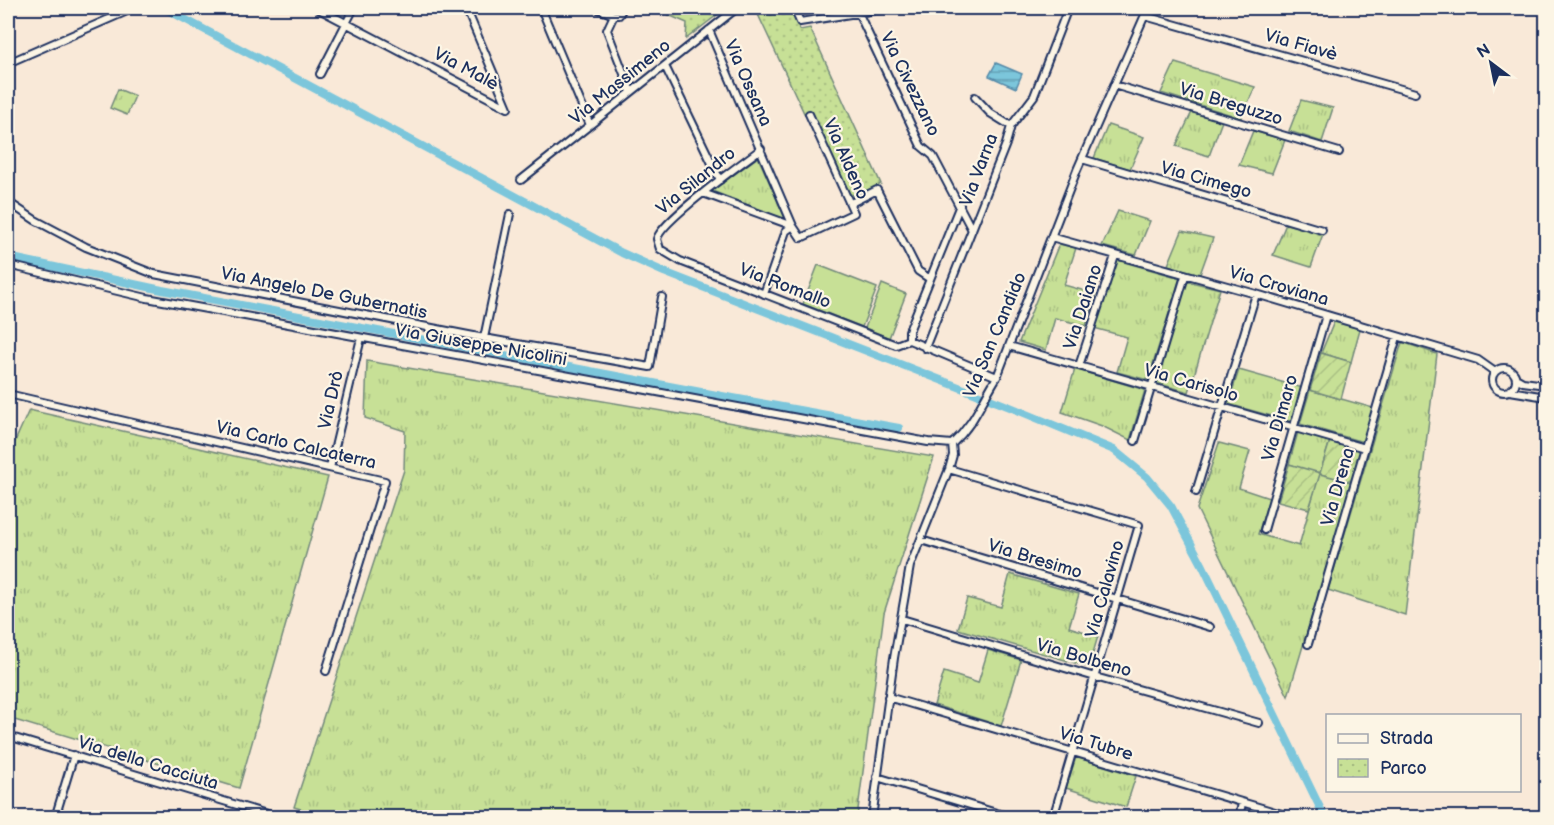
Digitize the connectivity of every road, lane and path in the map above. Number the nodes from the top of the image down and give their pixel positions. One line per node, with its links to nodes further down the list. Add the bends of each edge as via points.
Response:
1 (316, 8): 16 (street)
2 (354, 8): 16 (street)
3 (466, 8): 16 (street, Via Malè, via 508,108)
4 (541, 8): 26 (street)
5 (596, 8): 14 (street)
6 (623, 8): 14 (street)
7 (737, 8): 17 (street, Via Massimeno)
8 (794, 8): 13 (street, via 800,22)
9 (884, 8): 13 (street)
10 (1068, 8): 27 (street, Via Varna, via 1034,96)
11 (1148, 8): 15 (street, Via San Candido)
12 (125, 12): 18 (street)
13 (858, 12): 36 (street, Via Civezzano, via 921,146 933,156)
14 (614, 15): 22 (street, via 607,30)
15 (1145, 16): 21 (street, Via San Candido); 23 (street, Via Fiavè)
16 (346, 24): 20 (street)
17 (709, 30): 19 (street, Via Massimeno); 28 (street, Via Ossana)
18 (8, 63)
19 (665, 66): 22 (street, Via Massimeno); 32 (street)
20 (320, 74)
21 (1114, 85): 29 (street, Via Breguzzo); 30 (street, Via San Candido)
22 (631, 92): 26 (street, Via Massimeno)
23 (1415, 93)
24 (975, 97): 27 (street, via 990,113)
25 (809, 114): 35 (street, Via Aldeno)
26 (590, 125): 31 (street, Via Massimeno)
27 (1011, 126): 39 (street, Via Varna)
28 (761, 149): 32 (street, Via Silandro); 38 (street, Via Ossana)
29 (1339, 152)
30 (1082, 159): 40 (street, Via Cimego); 41 (street, Via San Candido)
31 (520, 180)
32 (720, 180): 33 (street, Via Silandro)
33 (703, 193): 38 (street); 42 (street, Via Silandro, via 660,230)
34 (8, 202): 53 (street, Via Angelo De Gubernatis, via 86,247 154,274)
35 (851, 203): 38 (street, Via Aldeno, via 854,213 801,238); 46 (street, via 877,190 918,271)
36 (960, 205): 39 (street, Via Civezzano); 46 (street)
37 (510, 214): 53 (street)
38 (793, 226): 47 (street, via 786,231)
39 (972, 230): 56 (street, Via Varna)
40 (1322, 230)
41 (1051, 237): 43 (street, Via Croviana); 55 (street, Via San Candido)
42 (657, 242): 47 (street, Via Romallo, via 665,253 680,261)
43 (1114, 256): 45 (street, Via Croviana); 57 (street, Via Daiano)
44 (8, 265): 52 (street, Via Giuseppe Nicolini, via 147,298)
45 (1185, 276): 48 (street, Via Croviana); 62 (street)
46 (930, 279): 54 (street)
47 (764, 294): 54 (street, Via Romallo, via 896,345)
48 (1256, 294): 50 (street, Via Croviana); 66 (street)
49 (662, 297): 53 (street, Via Angelo De Gubernatis, via 650,367)
50 (1326, 315): 51 (street, Via Croviana); 67 (street, Via Dimaro)
51 (1397, 337): 58 (street, Via Croviana, via 1478,360); 70 (street, Via Drena)
52 (361, 338): 69 (street, Via Giuseppe Nicolini); 71 (street, Via Drò)
53 (484, 338)
54 (909, 340): 56 (street)
55 (1009, 346): 57 (street, Via Carisolo); 59 (street, Via San Candido)
56 (925, 348): 59 (street)
57 (1079, 366): 62 (street, Via Carisolo)
58 (1495, 372): 60 (street, via 1505,368); 63 (street, via 1494,387 1499,392)
59 (997, 377): 69 (street, Via San Candido, via 981,409)
60 (1516, 378): 61 (street); 63 (street)
61 (1546, 385)
62 (1151, 387): 66 (street, Via Carisolo); 68 (street)
63 (1510, 391): 65 (street)
64 (8, 394): 71 (street, Via Carlo Calcaterra)
65 (1546, 397)
66 (1223, 407): 67 (street, Via Carisolo); 73 (street)
67 (1294, 428): 70 (street, Via Carisolo); 74 (street, Via Dimaro)
68 (1135, 441)
69 (952, 444): 72 (street)
70 (1365, 448): 79 (street, Via Drena)
71 (330, 468): 80 (street, Via Carlo Calcaterra, via 385,482)
72 (949, 469): 75 (street); 76 (street, Via Calavino, via 1139,525)
73 (1197, 492)
74 (1264, 530)
75 (921, 540): 76 (street, Via Bresimo); 77 (street, via 910,566)
76 (1117, 600): 78 (street, Via Bresimo); 81 (street, Via Calavino)
77 (902, 619): 81 (street, Via Bolbeno); 82 (street)
78 (1210, 627)
79 (1308, 644)
80 (326, 671)
81 (1095, 677): 83 (street, Via Bolbeno); 85 (street, Via Calavino)
82 (888, 697): 85 (street, Via Tubre); 87 (street)
83 (1259, 723)
84 (8, 736): 86 (street, Via della Cacciuta)
85 (1072, 752): 88 (street, Via Tubre); 93 (street, Via Calavino)
86 (74, 755): 89 (street, Via della Cacciuta); 90 (street)
87 (877, 777): 91 (street); 92 (street)
88 (1242, 803): 94 (street); 95 (street, Via Tubre)
89 (279, 817)
90 (55, 818)
91 (872, 818)
92 (1013, 818)
93 (1053, 818)
94 (1239, 818)
95 (1295, 818)

